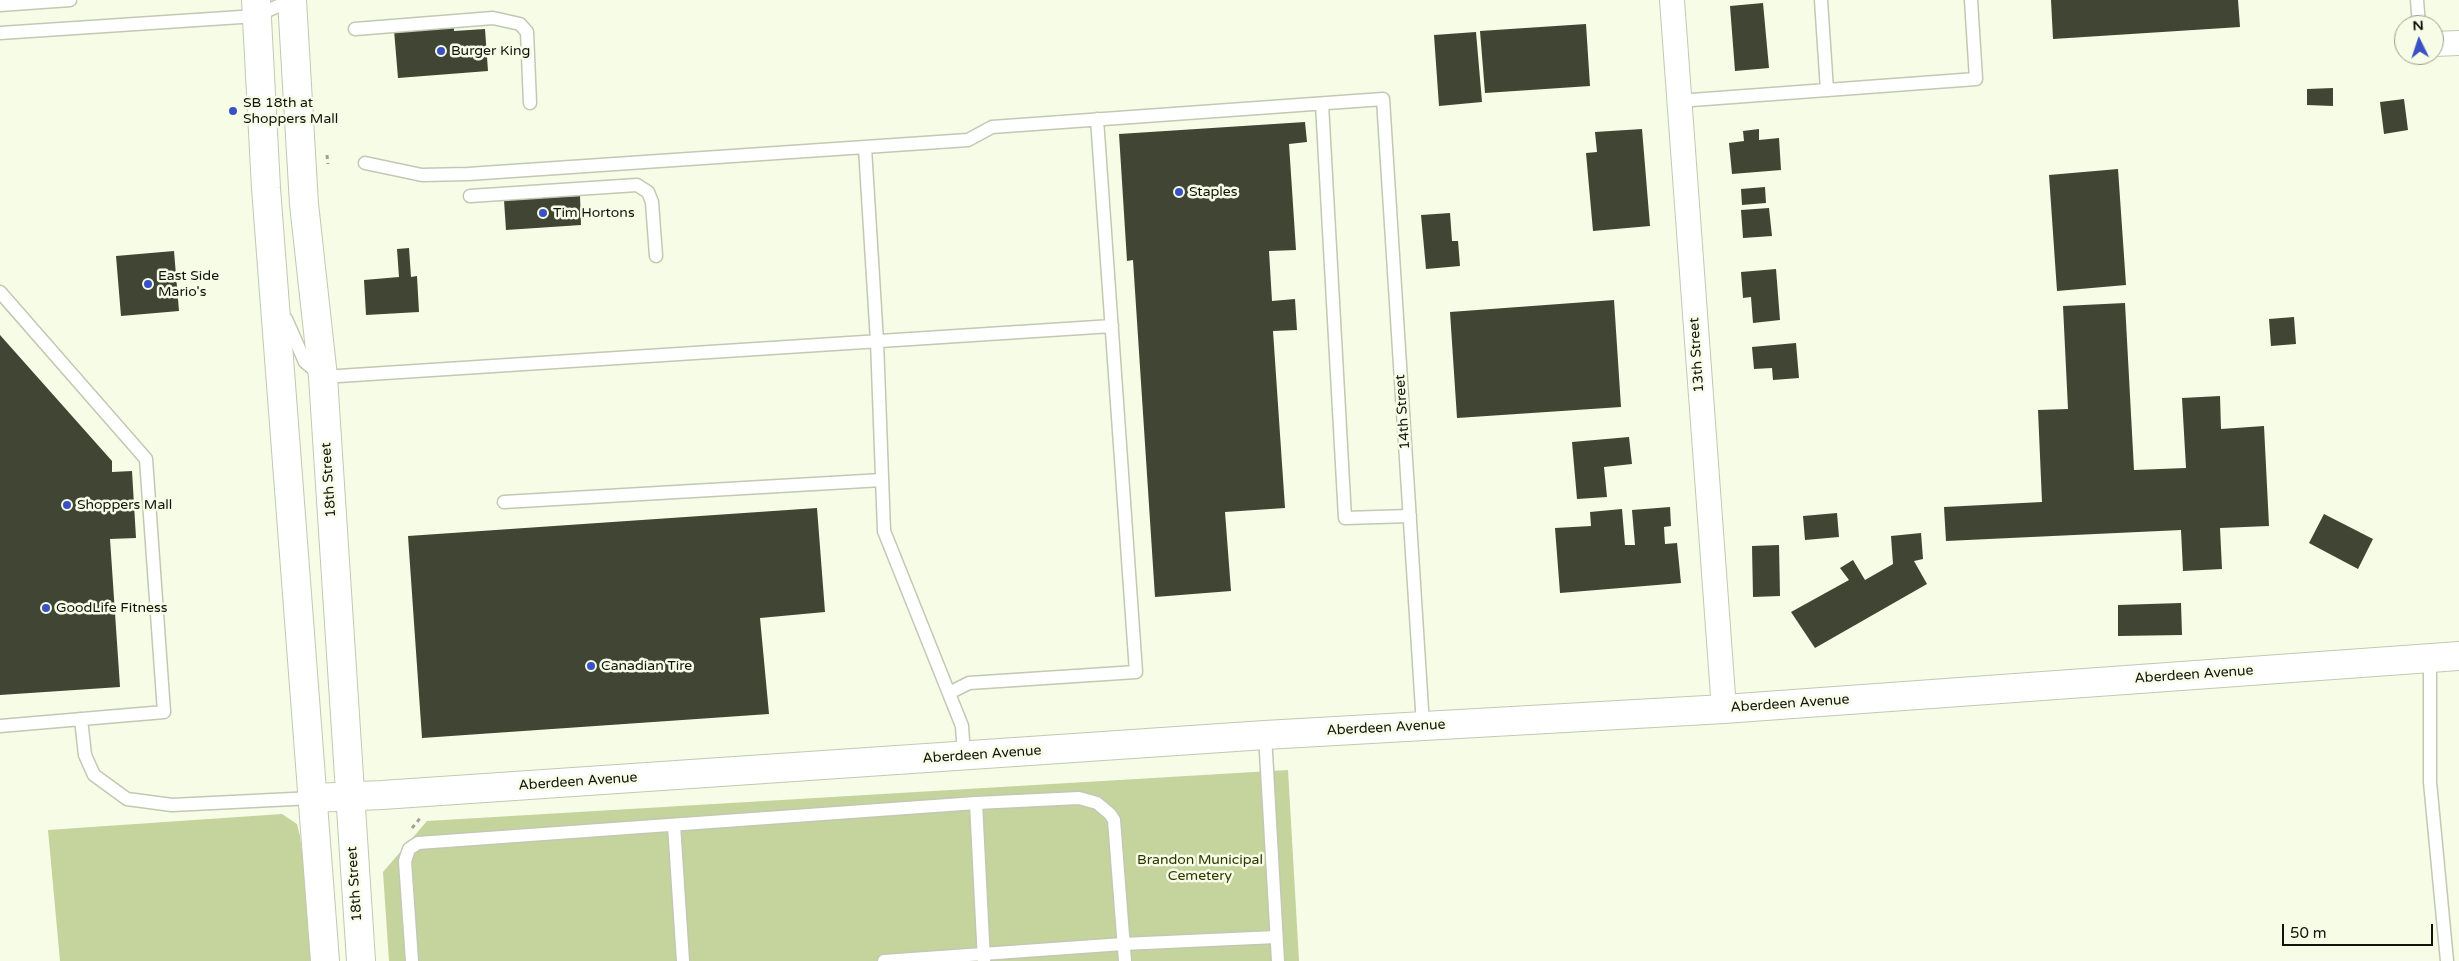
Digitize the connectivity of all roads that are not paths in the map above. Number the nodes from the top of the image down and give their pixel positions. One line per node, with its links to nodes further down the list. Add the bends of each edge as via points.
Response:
1 (70, 0): 7 (lane)
2 (292, 0): 8 (lane); 27 (street, 18th Street, via 304,204)
3 (1672, 0): 15 (street, 13th Street)
4 (1821, 0): 14 (lane)
5 (1971, 0): 14 (lane, via 1976,78)
6 (2417, 0): 9 (lane)
7 (0, 5)
8 (256, 8): 11 (lane); 23 (street)
9 (2418, 15)
10 (355, 29): 16 (lane, via 493,18 520,24 527,32)
11 (0, 33)
12 (2459, 43): 13 (street)
13 (2444, 44)
14 (1827, 90): 15 (lane)
15 (1678, 101): 34 (street, 13th Street)
16 (530, 104)
17 (1322, 104): 18 (lane); 30 (lane, 14th Street, via 1383,99); 30 (lane, via 1345,518)
18 (1097, 119): 19 (lane, via 992,127 968,140); 25 (lane)
19 (865, 148): 20 (lane, via 445,176 422,175); 26 (lane)
20 (365, 163)
21 (470, 196): 22 (lane, via 637,185 648,192 652,202)
22 (656, 256)
23 (274, 284): 27 (lane, via 298,350 305,362); 41 (street)
24 (0, 292): 35 (lane, via 146,459 164,712)
25 (1112, 326): 26 (lane); 33 (lane, via 1136,672 969,683)
26 (877, 341): 27 (lane); 28 (lane)
27 (323, 377): 40 (street, 18th Street)
28 (882, 480): 29 (lane); 33 (lane, via 884,531)
29 (504, 502)
30 (1410, 516): 36 (lane, 14th Street)
31 (2459, 656): 32 (street, Aberdeen Avenue)
32 (2430, 658): 34 (street, Aberdeen Avenue); 54 (lane, via 2430,782)
33 (949, 693): 39 (lane, via 962,726)
34 (1724, 709): 36 (street, Aberdeen Avenue)
35 (81, 719): 37 (lane); 41 (lane, via 85,755 94,775 127,799 172,805)
36 (1423, 725): 38 (street, Aberdeen Avenue)
37 (0, 726)
38 (1266, 735): 39 (street, Aberdeen Avenue); 44 (lane)
39 (964, 756): 40 (street, Aberdeen Avenue)
40 (349, 796): 41 (street, Aberdeen Avenue); 48 (street, 18th Street)
41 (313, 798): 47 (street)
42 (976, 804): 43 (lane); 45 (lane, via 1079,798 1104,808 1114,825); 46 (lane)
43 (674, 824): 49 (lane, via 420,842 408,851 404,864); 50 (lane)
44 (1276, 937): 45 (lane); 53 (lane)
45 (1123, 944): 46 (lane); 52 (lane)
46 (984, 958): 51 (lane)
47 (325, 961)
48 (361, 961)
49 (412, 961)
50 (683, 961)
51 (884, 961)
52 (1125, 961)
53 (1278, 961)
54 (2447, 961)

